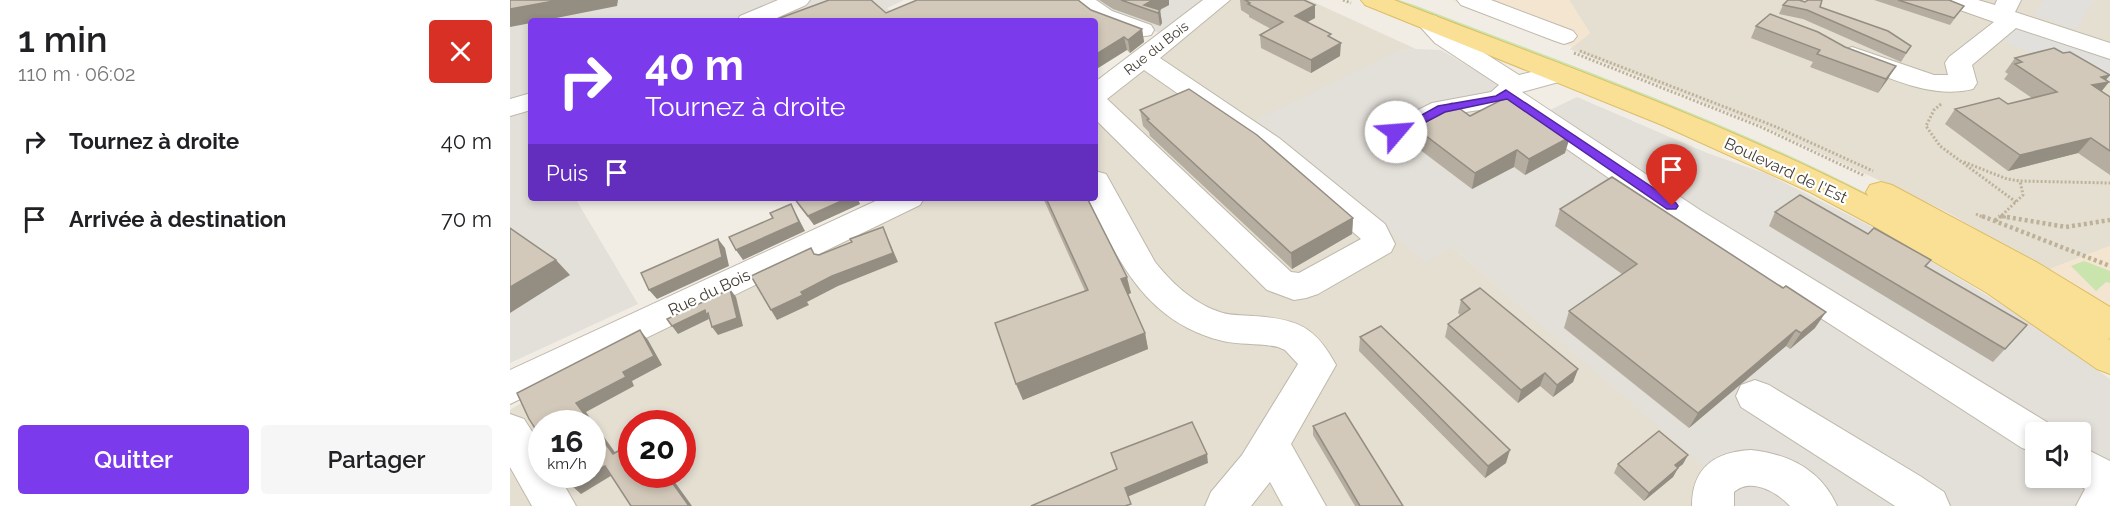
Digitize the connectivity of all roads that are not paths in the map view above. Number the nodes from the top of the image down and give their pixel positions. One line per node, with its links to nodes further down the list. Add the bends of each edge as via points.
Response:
1 (798, 0): 9 (street)
2 (1081, 0): 11 (street)
3 (1218, 0): 11 (street, Rue du Bois)
4 (1373, 0): 8 (main road, Boulevard de l'Est)
5 (1469, 0): 13 (street)
6 (1954, 0): 7 (street)
7 (2005, 8): 10 (street, via 2007,24 1958,63 1964,83 1931,83); 12 (street)
8 (1424, 11): 13 (main road, Boulevard de l'Est); 14 (street, via 1444,38); 22 (main road, Boulevard de l'Est, via 1708,112 1906,204)
9 (756, 18)
10 (1830, 43)
11 (1155, 48): 15 (street, Rue du Bois); 17 (street, via 1374,232 1379,244 1306,285 1294,287 1279,281)
12 (2110, 51)
13 (1563, 52): 14 (street); 23 (main road, Boulevard de l'Est, via 1754,154 1881,216 1999,284)
14 (1511, 89): 19 (street, via 1500,99 1442,109); 26 (street, via 1689,218)
15 (1098, 93)
16 (528, 103): 18 (street)
17 (1098, 106)
18 (510, 108)
19 (1396, 132)
20 (1098, 187): 28 (street, via 1141,267 1161,292 1210,323 1291,335 1308,347 1317,365)
21 (903, 201): 24 (street, Rue du Bois)
22 (2110, 325)
23 (2110, 359)
24 (510, 388)
25 (1755, 396): 37 (street)
26 (2025, 429)
27 (510, 431): 32 (street)
28 (1270, 444): 33 (street); 34 (street)
29 (2091, 471): 30 (street)
30 (2110, 483)
31 (2110, 493): 38 (street)
32 (555, 506)
33 (1226, 506)
34 (1305, 506)
35 (1713, 506): 36 (street, via 1719,480 1729,471 1750,468 1774,472 1790,480)
36 (1816, 506)
37 (1929, 506)
38 (2097, 506)

